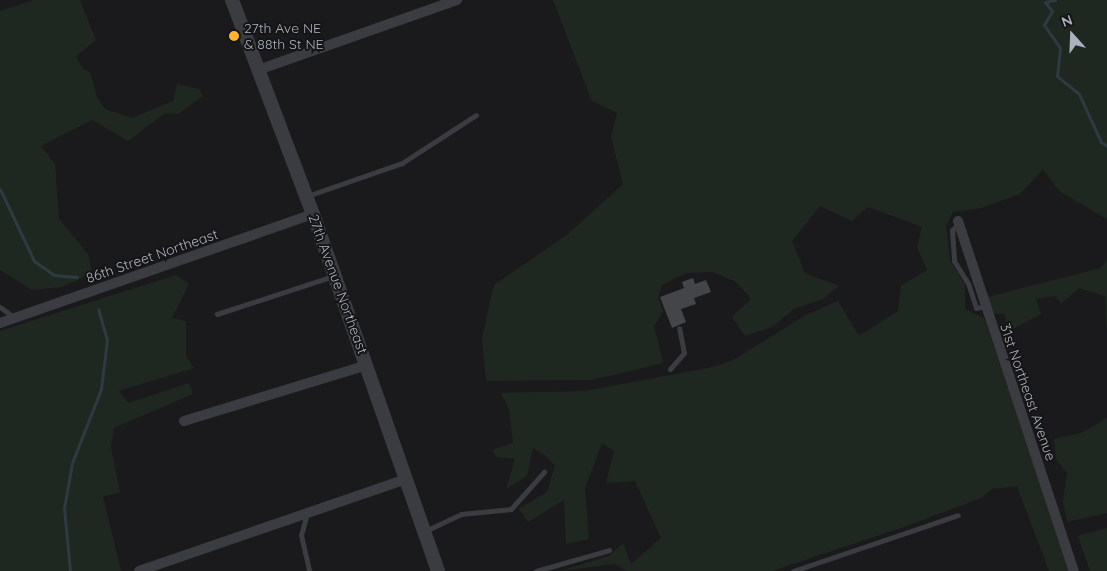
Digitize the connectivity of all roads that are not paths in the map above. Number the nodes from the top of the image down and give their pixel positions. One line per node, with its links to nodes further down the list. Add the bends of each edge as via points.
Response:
1 (232, 0): 5 (street, 27th Avenue Northeast)
2 (439, 0): 4 (street)
3 (457, 0): 4 (street)
4 (431, 9): 5 (street)
5 (258, 70): 7 (street, 27th Avenue Northeast)
6 (476, 115): 7 (lane, via 402,163)
7 (306, 196): 8 (street, 27th Avenue Northeast)
8 (313, 214): 10 (street, 27th Avenue Northeast); 14 (street, 86th Street Northeast)
9 (958, 222): 11 (street, 31st Northeast Avenue); 11 (lane, via 952,230 954,261 968,283 976,308)
10 (335, 275): 13 (lane); 17 (street, 27th Avenue Northeast)
11 (984, 306): 31 (street, 31st Northeast Avenue)
12 (0, 307): 14 (lane)
13 (217, 314)
14 (15, 318): 15 (street, 86th Street Northeast)
15 (0, 323)
16 (679, 328): 18 (lane, via 684,353)
17 (367, 365): 19 (street); 21 (street, 27th Avenue Northeast)
18 (670, 369)
19 (184, 421)
20 (544, 472): 24 (lane, via 511,509 461,514)
21 (406, 479): 22 (street); 24 (street, 27th Avenue Northeast)
22 (307, 513): 26 (street); 27 (lane, via 301,535)
23 (958, 514): 30 (lane)
24 (424, 531): 28 (street, 27th Avenue Northeast)
25 (609, 550): 29 (lane)
26 (139, 571)
27 (309, 571)
28 (438, 571)
29 (536, 571)
30 (793, 571)
31 (1074, 571)

